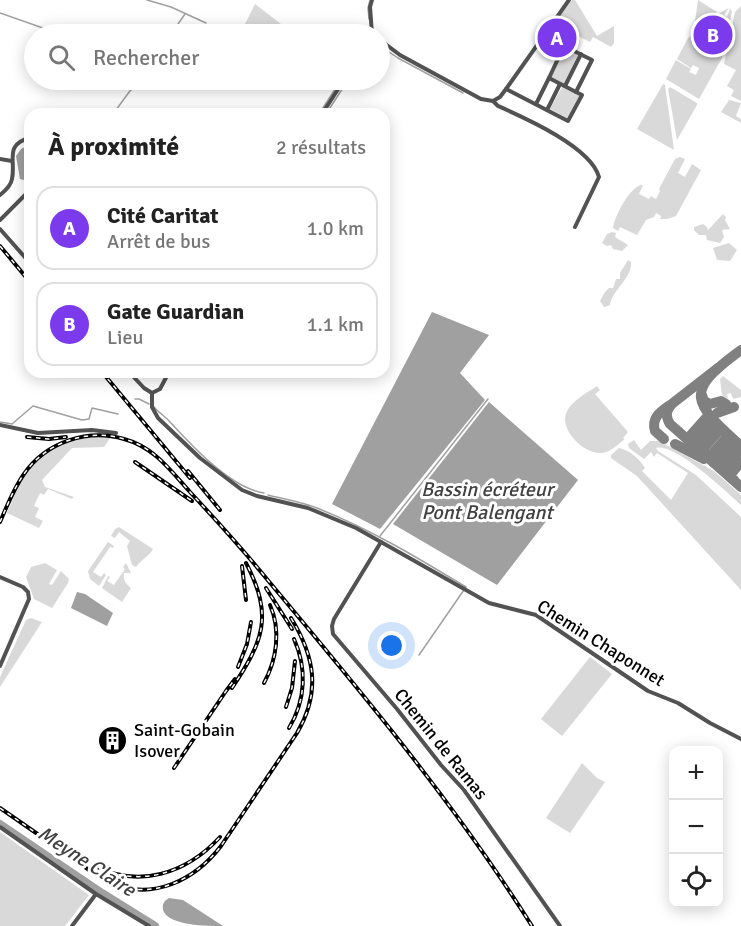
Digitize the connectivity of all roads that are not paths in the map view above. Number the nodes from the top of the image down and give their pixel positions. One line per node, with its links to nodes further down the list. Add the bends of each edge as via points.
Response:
1 (372, 0): 3 (street)
2 (568, 0): 4 (street)
3 (371, 24)
4 (544, 33): 5 (street); 10 (street)
5 (564, 46): 7 (street); 8 (street)
6 (390, 48): 13 (street, via 481,99)
7 (581, 54): 9 (street); 12 (street, via 592,60)
8 (549, 78): 9 (street); 14 (street)
9 (562, 85): 12 (street); 16 (street)
10 (506, 89): 13 (street); 14 (street)
11 (338, 90): 15 (street)
12 (576, 92): 16 (street, via 582,95 568,121)
13 (493, 101): 23 (street, via 552,131 598,171 598,182)
14 (536, 104): 16 (street)
15 (326, 108)
16 (547, 110)
17 (24, 141): 19 (street, via 14,149)
18 (0, 159): 19 (street)
19 (12, 161): 20 (street, via 11,183)
20 (0, 195)
21 (24, 196): 22 (street)
22 (1, 219)
23 (575, 227)
24 (0, 229): 25 (street)
25 (24, 256)
26 (135, 378): 28 (street)
27 (166, 378): 28 (street, via 160,389)
28 (152, 393): 31 (street, via 152,407 158,418 200,458 242,490 308,508)
29 (0, 425): 30 (street, via 38,432)
30 (116, 433)
31 (381, 542): 34 (street, Chemin Chaponnet, via 489,603 536,615 648,691 678,703); 39 (street, Chemin de Ramas, via 334,619 333,634 464,790)
32 (0, 577): 33 (street, via 23,587 29,599)
33 (0, 666)
34 (741, 739)
35 (0, 827): 36 (street)
36 (96, 894): 37 (street); 38 (street)
37 (72, 926)
38 (148, 926)
39 (560, 926)

